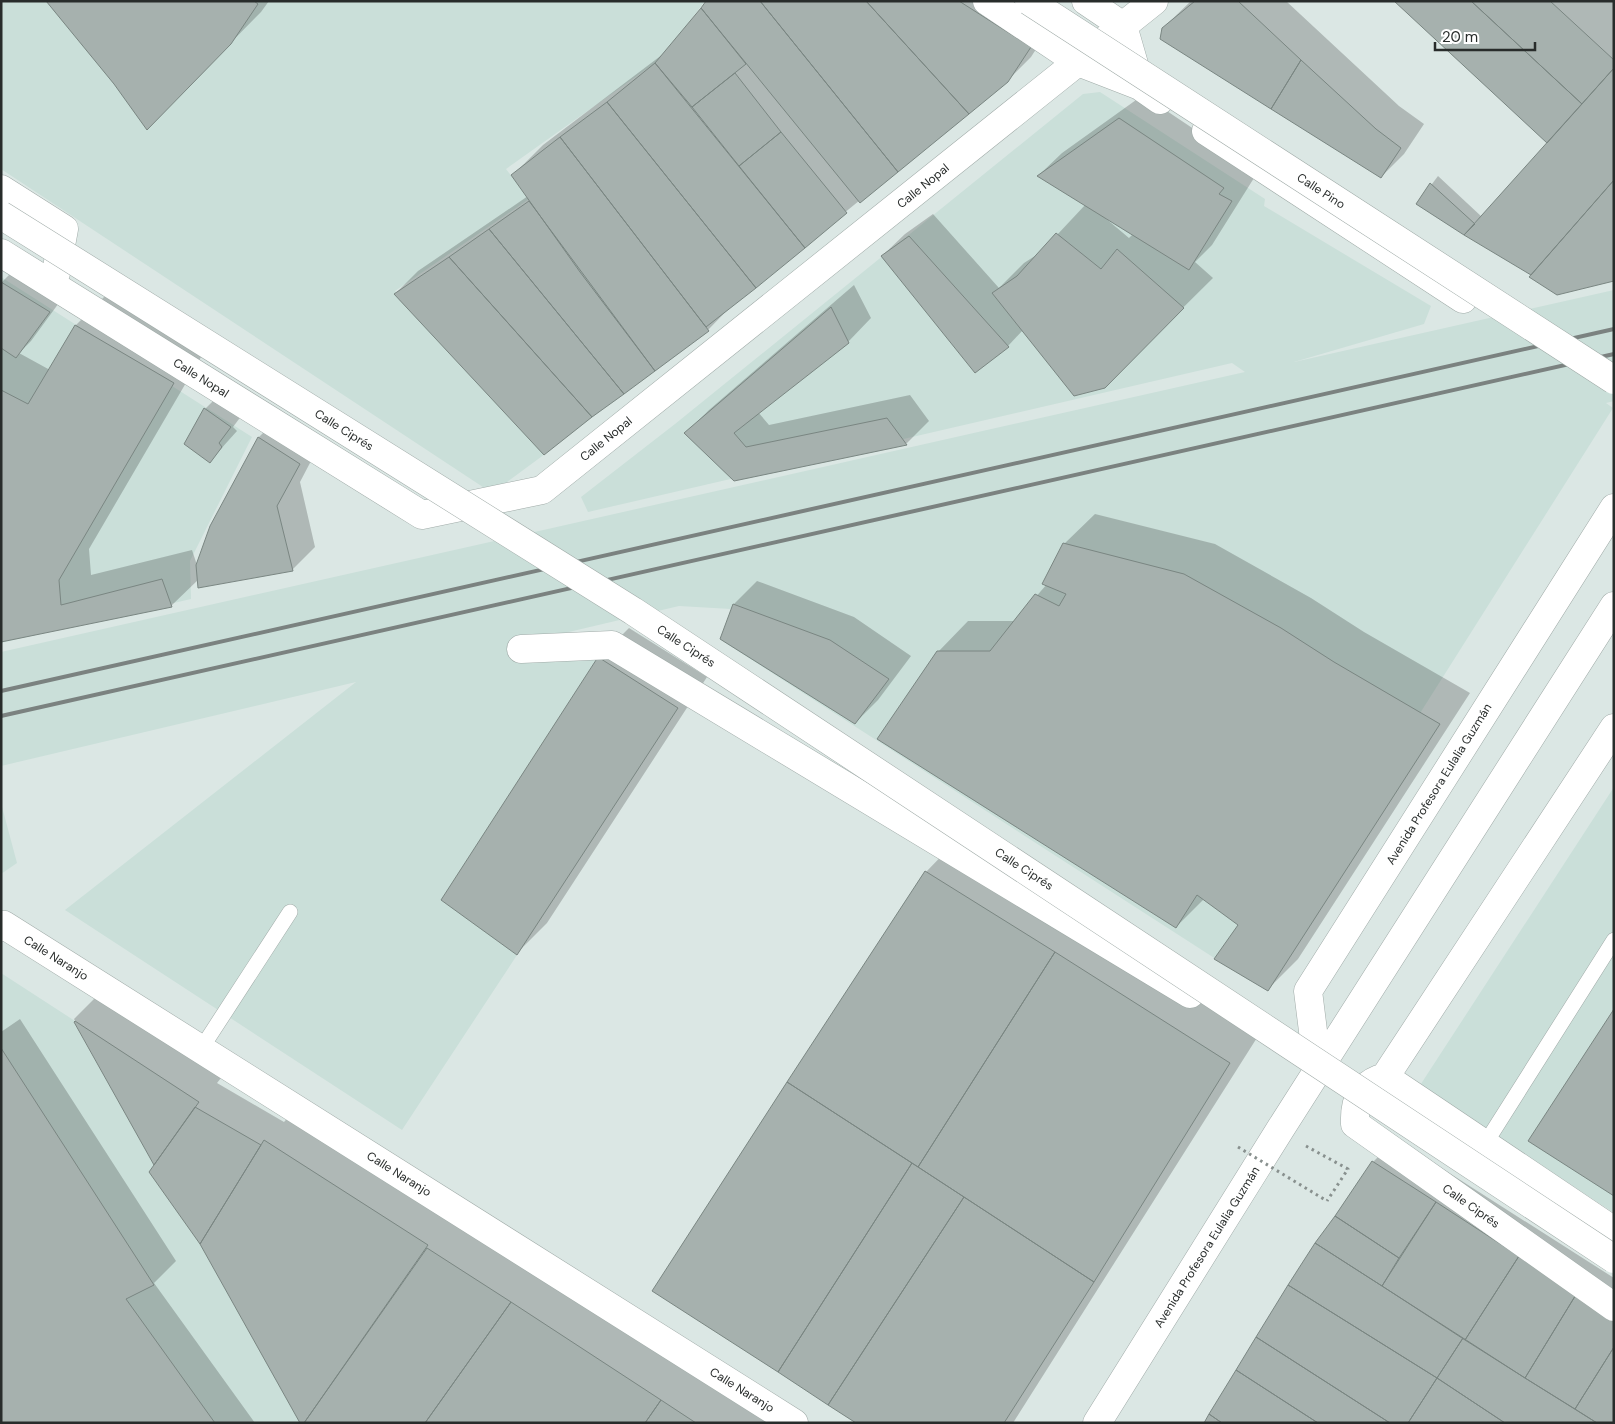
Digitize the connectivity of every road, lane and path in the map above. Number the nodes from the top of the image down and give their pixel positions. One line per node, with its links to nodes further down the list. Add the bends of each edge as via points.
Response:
1 (987, 1): 6 (street)
2 (1029, 1): 13 (street, Calle Pino, bridge)
3 (1086, 1): 5 (street)
4 (1154, 1): 5 (street, Calle Nopal)
5 (1123, 26): 6 (street, Calle Nopal); 7 (street)
6 (1078, 62): 7 (street); 11 (street, Calle Nopal, via 542,490 422,515)
7 (1140, 86): 12 (street, via 1284,184)
8 (1, 189): 11 (street, via 64,229)
9 (1, 215): 28 (street, Calle Ciprés, bridge, via 633,611)
10 (1, 253): 11 (street, Calle Nopal)
11 (54, 287)
12 (1463, 299)
13 (1614, 380)
14 (1614, 508): 22 (street, Avenida Profesora Eulalia Guzmán, via 1308,991)
15 (1614, 606): 22 (street, Avenida Profesora Eulalia Guzmán)
16 (522, 649): 22 (street, via 612,645)
17 (1614, 728): 23 (street)
18 (290, 912): 21 (lane)
19 (2, 926): 21 (street, Calle Naranjo)
20 (1614, 940): 25 (lane)
21 (201, 1049): 30 (street, Calle Naranjo)
22 (1318, 1071): 24 (street, Avenida Profesora Eulalia Guzmán)
23 (1385, 1077): 25 (street); 29 (street, Calle Ciprés, via 1370,1082 1359,1094 1354,1108 1355,1124)
24 (1279, 1131): 26 (path, bridge, via 1348,1169 1327,1201); 31 (street, Avenida Profesora Eulalia Guzmán)
25 (1485, 1144): 27 (street)
26 (1238, 1147)
27 (1614, 1231)
28 (1614, 1259)
29 (1614, 1307)
30 (794, 1423)
31 (1097, 1423)

